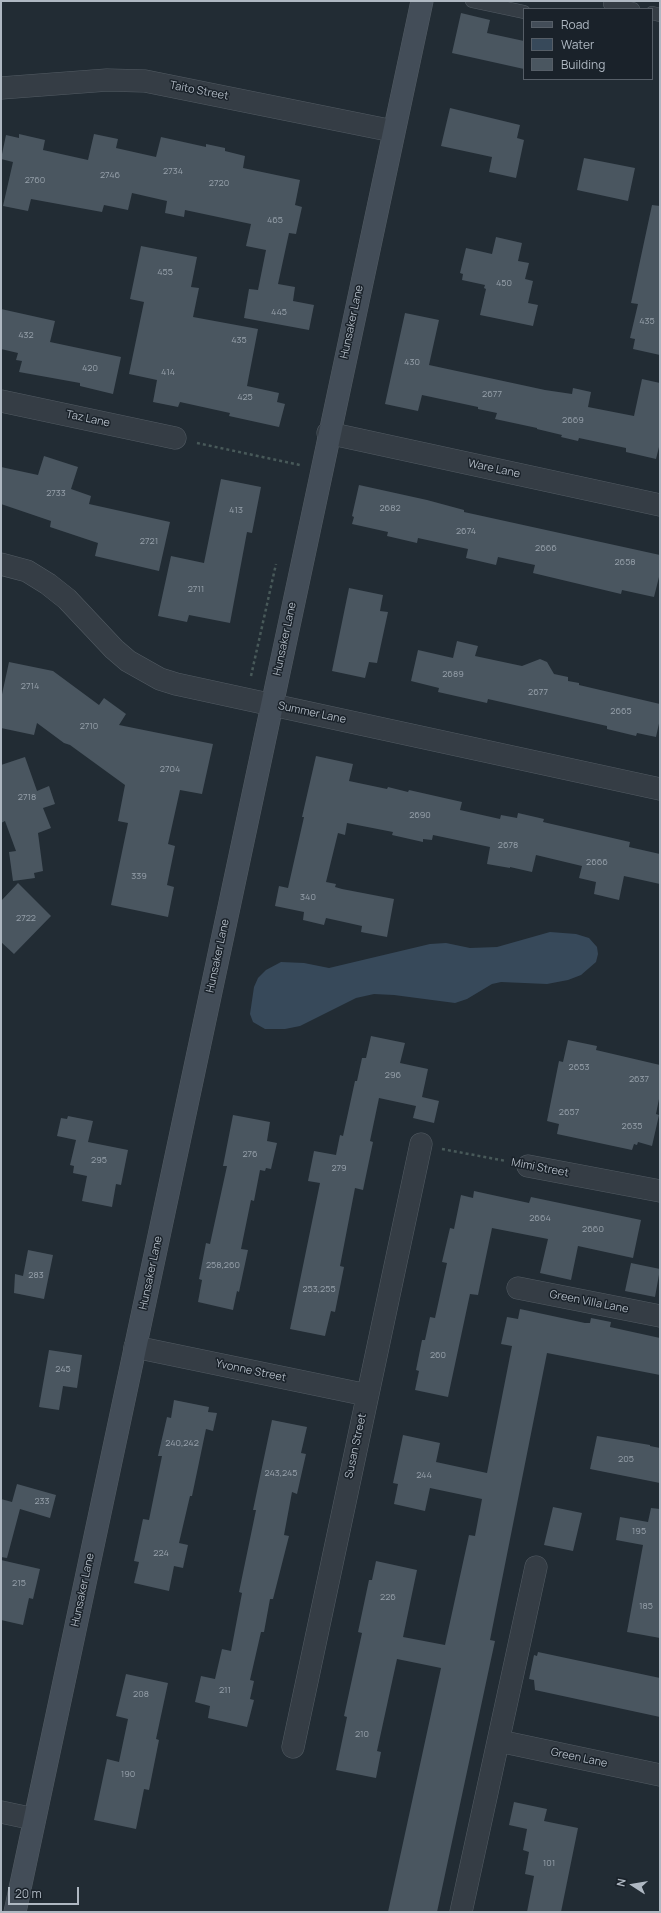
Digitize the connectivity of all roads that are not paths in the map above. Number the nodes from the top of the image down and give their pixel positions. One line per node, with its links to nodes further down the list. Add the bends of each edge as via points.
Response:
1 (422, 1): 7 (street, Hunsaker Lane)
2 (472, 1): 5 (lane)
3 (610, 4): 4 (lane)
4 (628, 8)
5 (523, 12)
6 (1, 88): 7 (street, Taito Street, via 108,80 145,81)
7 (393, 131): 9 (street, Hunsaker Lane)
8 (1, 401): 10 (street, Taz Lane)
9 (328, 433): 11 (street, Ware Lane); 13 (street, Hunsaker Lane)
10 (175, 438)
11 (660, 506)
12 (1, 564): 13 (street, Summer Lane, via 27,571 48,584 114,649 144,671 176,684)
13 (272, 704): 14 (street, Summer Lane); 20 (street, Hunsaker Lane)
14 (660, 789)
15 (421, 1144): 21 (street, Susan Street)
16 (528, 1166): 17 (street, Mimi Street)
17 (660, 1191)
18 (518, 1288): 19 (street, Green Villa Lane)
19 (660, 1316)
20 (135, 1347): 21 (street, Yvonne Street); 27 (street, Hunsaker Lane)
21 (367, 1395): 24 (street, Susan Street)
22 (536, 1567): 23 (street)
23 (499, 1741): 25 (street, Green Lane); 29 (street)
24 (293, 1747)
25 (660, 1775)
26 (1, 1812): 27 (street)
27 (34, 1819): 28 (street, Hunsaker Lane)
28 (15, 1912)
29 (461, 1912)

